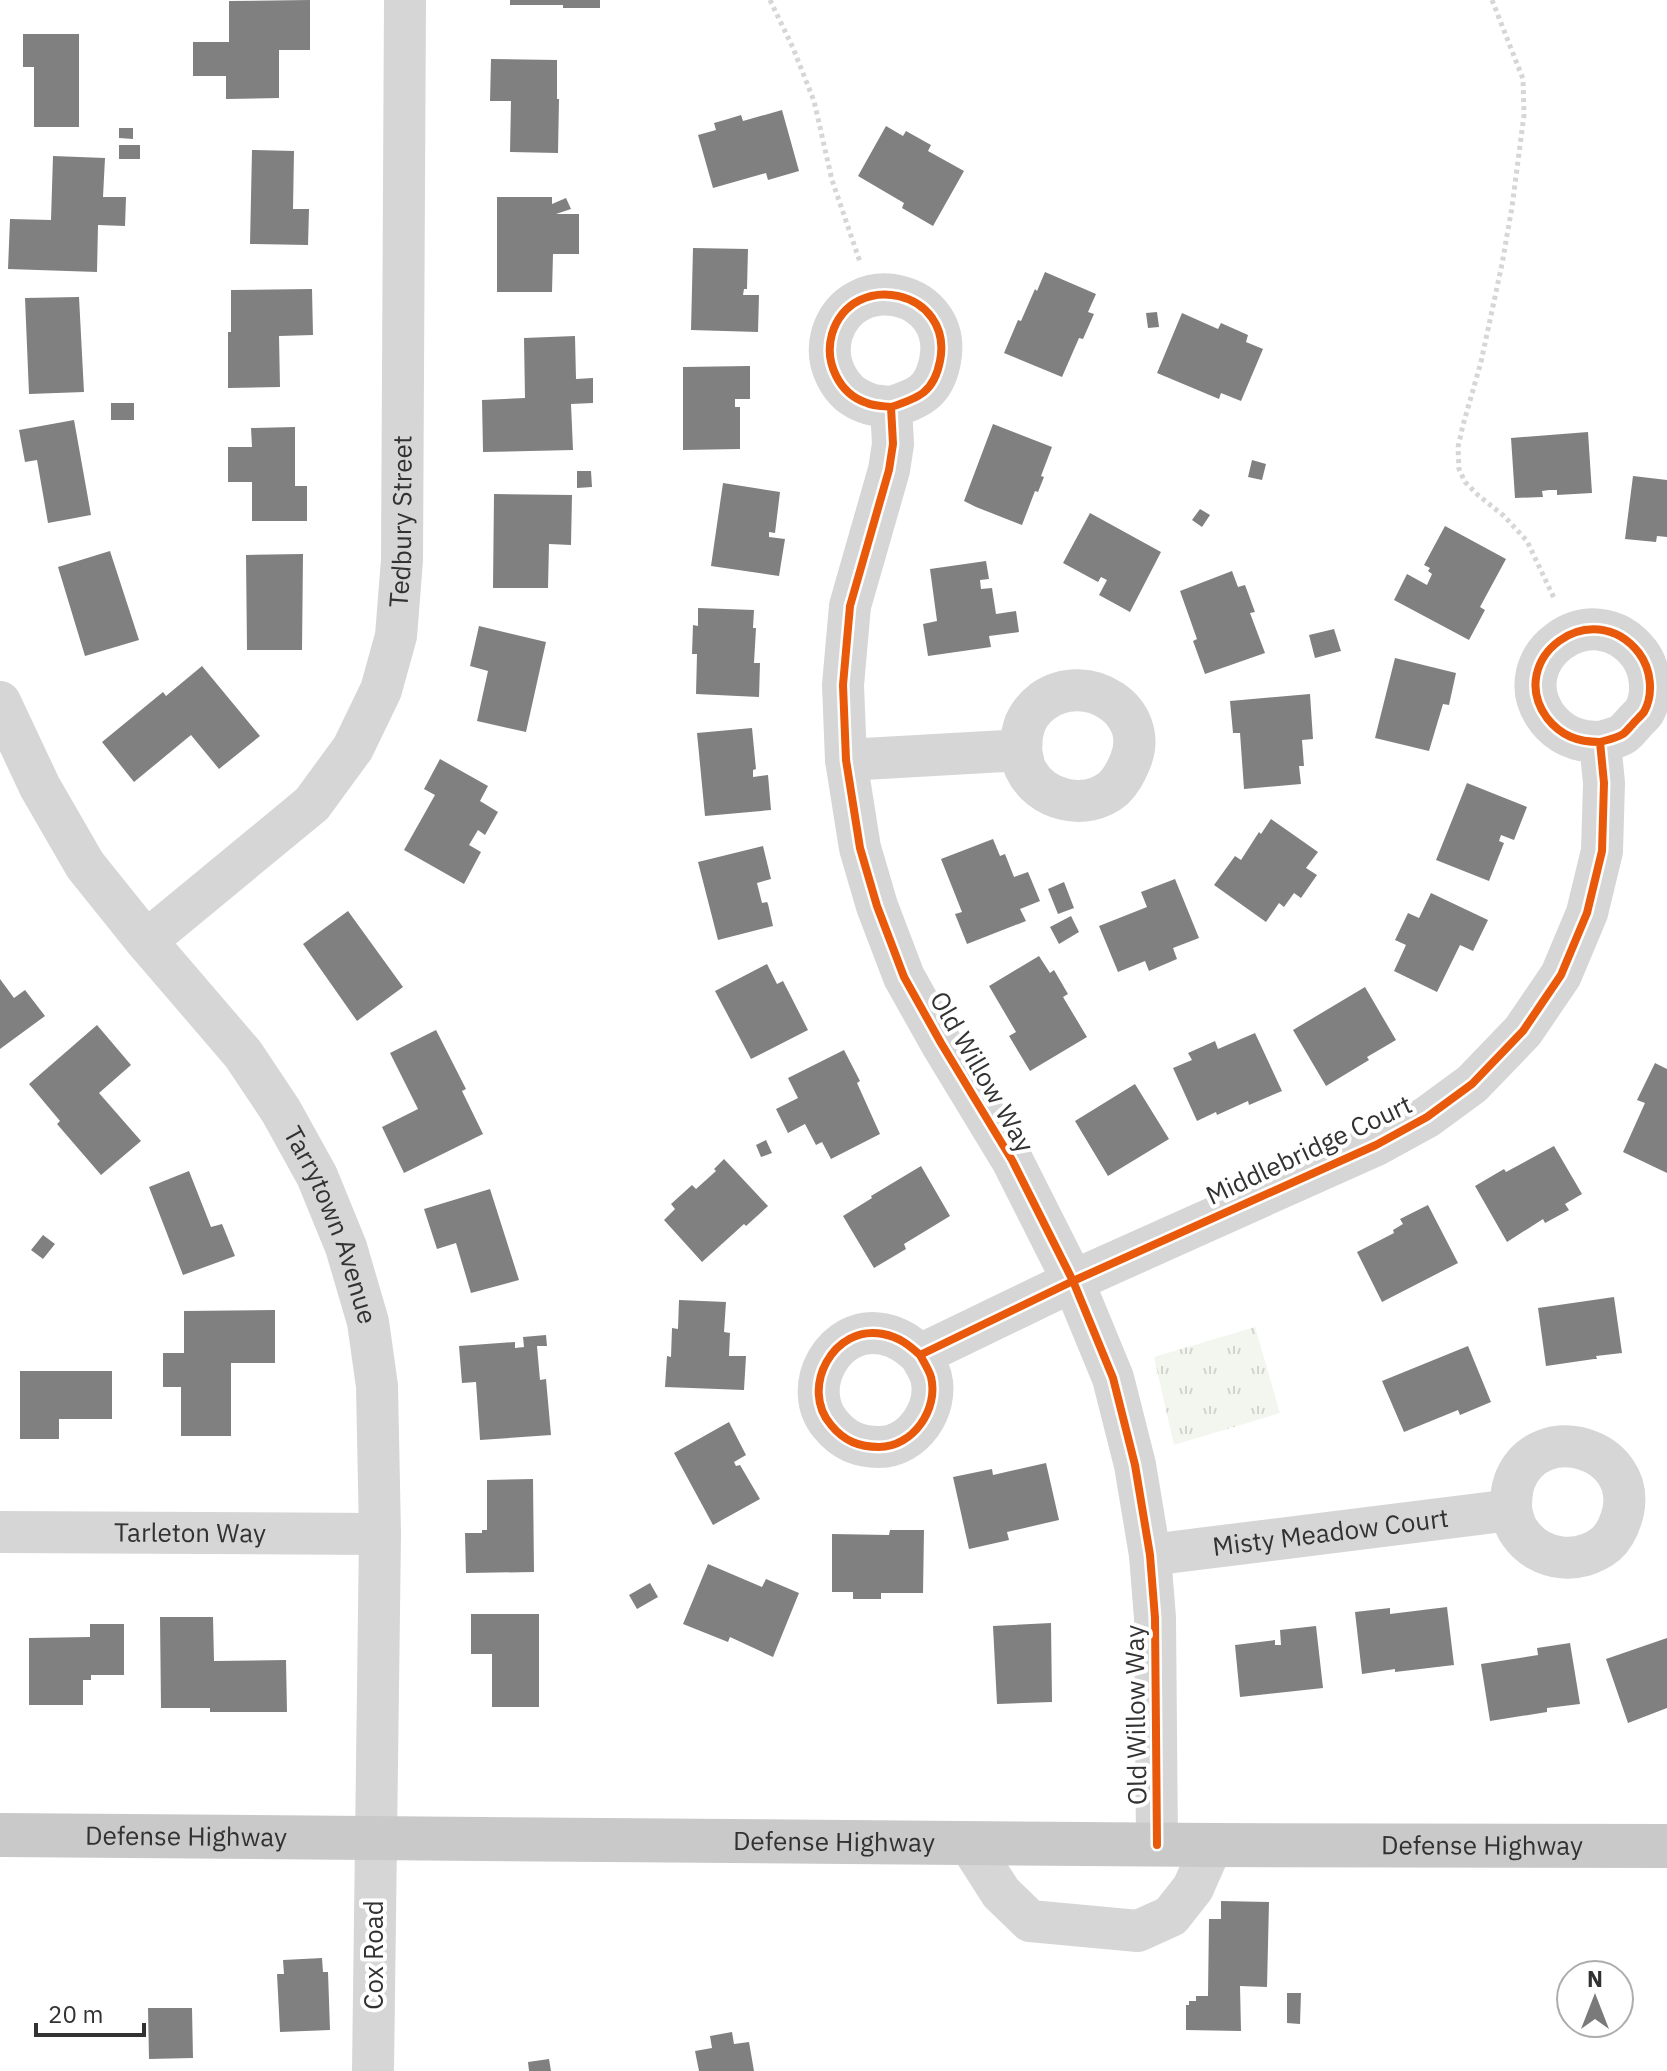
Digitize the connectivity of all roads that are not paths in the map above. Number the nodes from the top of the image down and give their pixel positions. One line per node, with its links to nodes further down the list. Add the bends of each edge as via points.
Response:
1 (405, 0): 7 (street, Tedbury Street, via 402,560 396,636 381,690 353,748 312,804)
2 (891, 407): 2 (street, via 928,389 938,374 943,347 937,325 922,306 887,294 862,298 844,312 830,342 831,366 841,385 855,398); 6 (street, Old Willow Way, via 889,470 850,606 843,685)
3 (0, 702): 7 (street, Tarrytown Avenue, via 85,865)
4 (1600, 742): 4 (street, via 1624,734 1644,712 1649,674 1632,644 1592,629 1568,635 1550,648 1539,666 1536,686 1541,709 1555,729 1569,738); 8 (street, Middlebridge Court, via 1602,851 1587,913 1561,975 1523,1031 1472,1084 1376,1145)
5 (1021, 750): 6 (street)
6 (846, 760): 8 (street, Old Willow Way, via 860,848 904,977 1012,1160)
7 (146, 941): 12 (street, Tarrytown Avenue, via 243,1054 281,1111 317,1176 346,1247 368,1322 377,1386)
8 (1073, 1281): 9 (street, Middlebridge Court); 13 (street, Old Willow Way, via 1113,1378)
9 (920, 1355)
10 (1511, 1510): 13 (street, Misty Meadow Court)
11 (0, 1532): 12 (street, Tarleton Way)
12 (380, 1534): 15 (street, Tarrytown Avenue)
13 (1150, 1555): 17 (street, Old Willow Way)
14 (0, 1835): 15 (main road, Defense Highway)
15 (375, 1839): 16 (main road, Defense Highway); 20 (street, Cox Road)
16 (969, 1843): 17 (main road, Defense Highway); 18 (street, via 1001,1893 1030,1921 1138,1931 1171,1916 1193,1888)
17 (1157, 1845): 18 (main road, Defense Highway)
18 (1212, 1845): 19 (main road, Defense Highway)
19 (1667, 1846)
20 (373, 2071)

